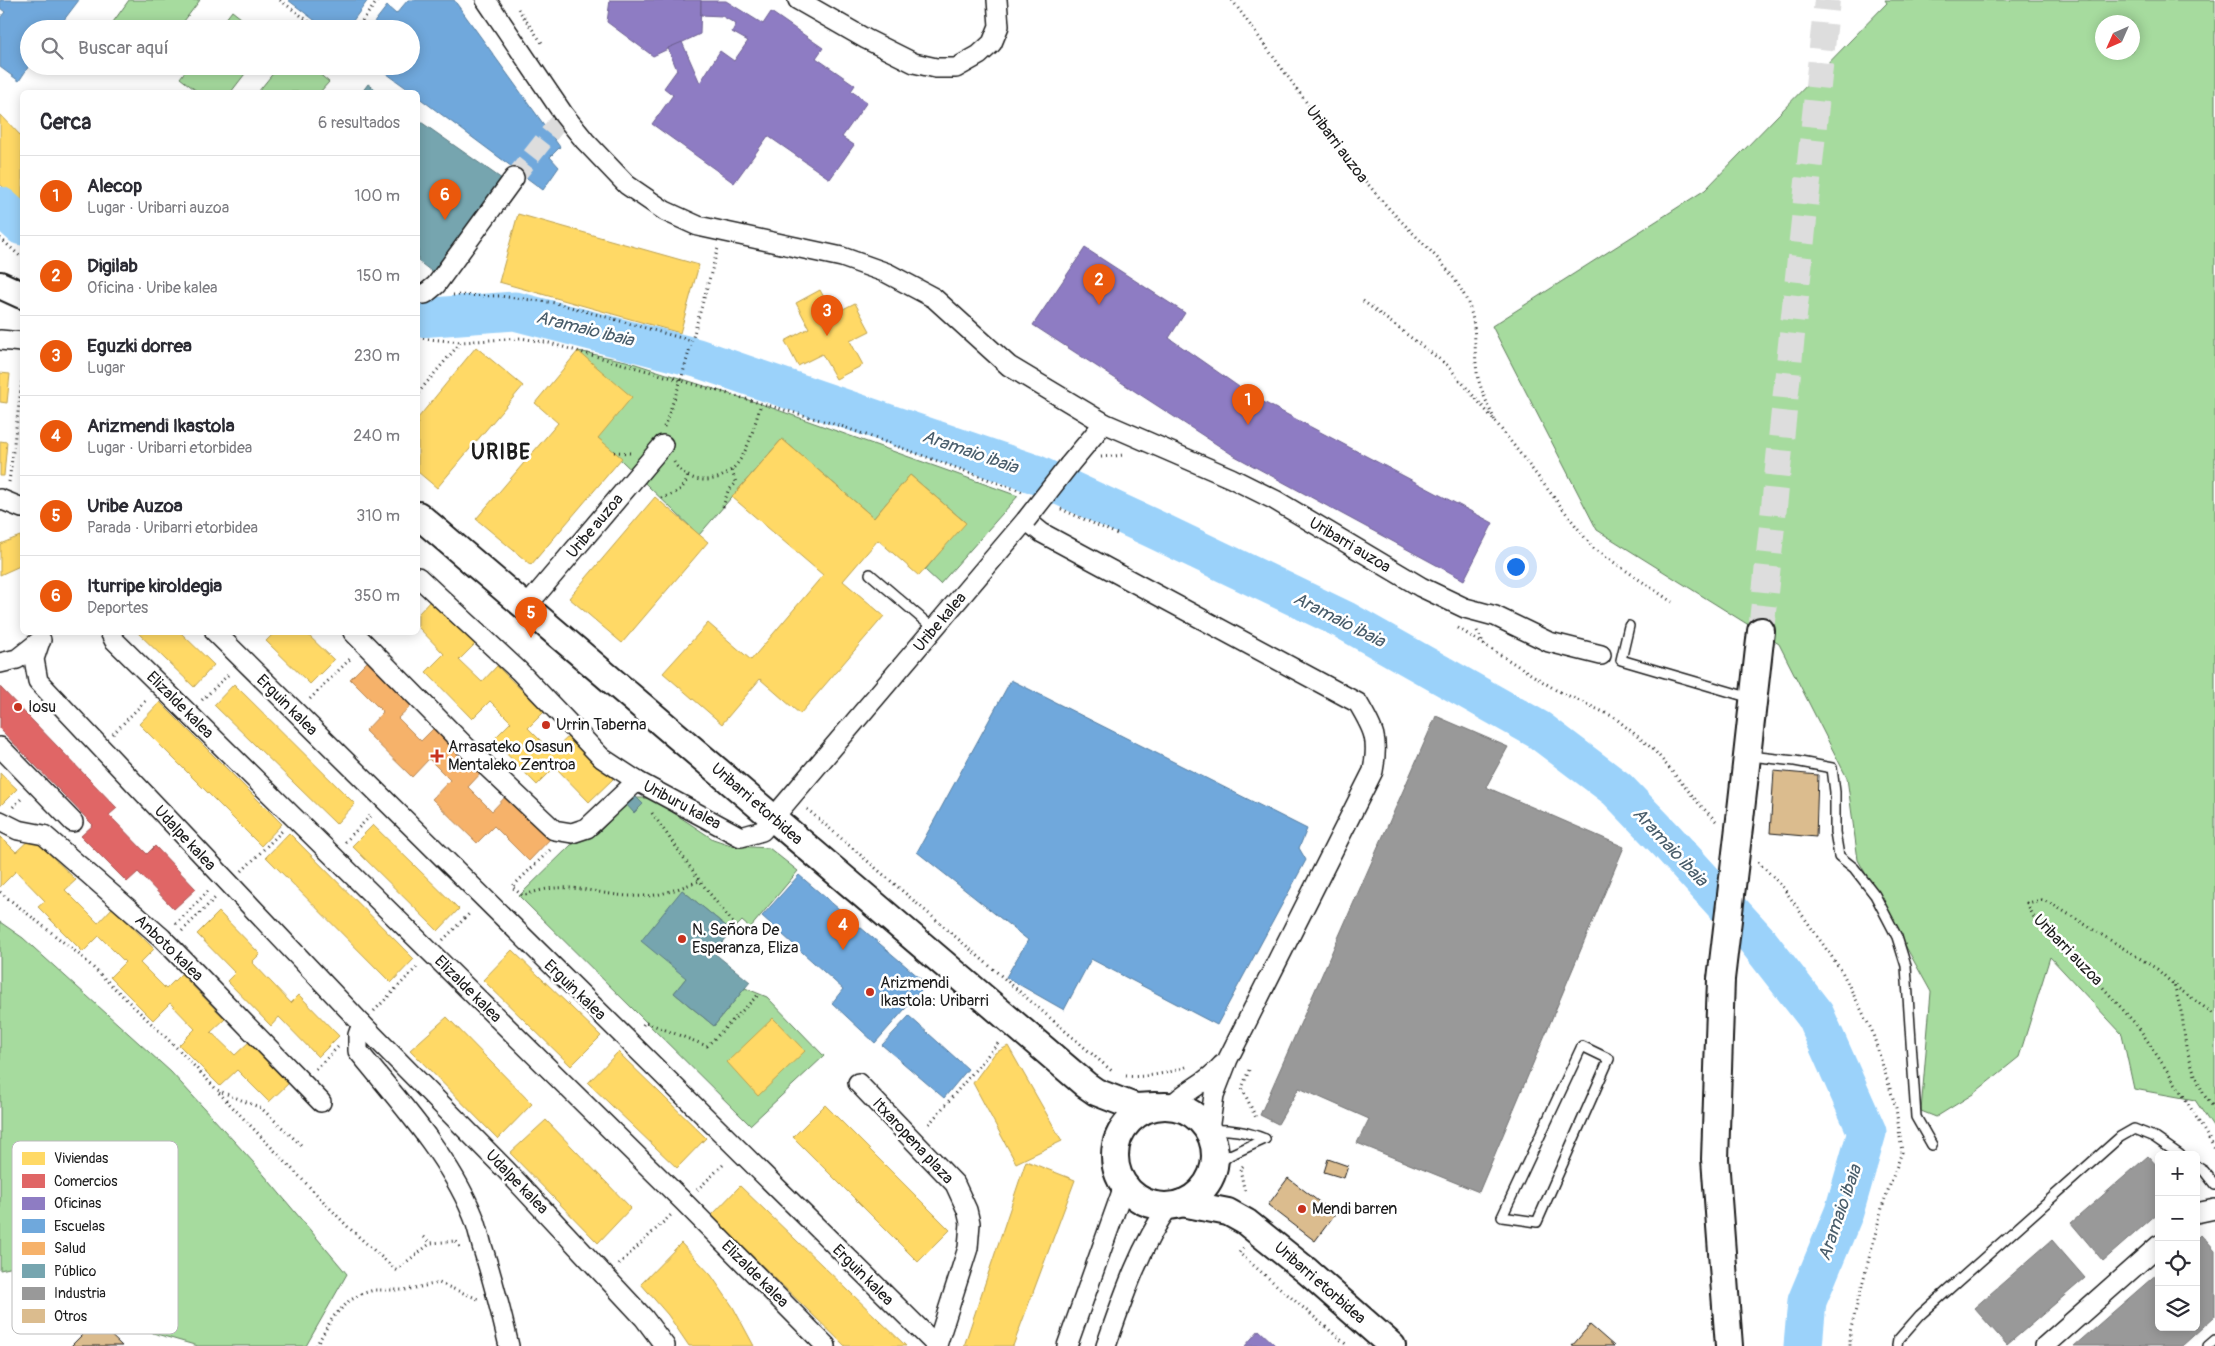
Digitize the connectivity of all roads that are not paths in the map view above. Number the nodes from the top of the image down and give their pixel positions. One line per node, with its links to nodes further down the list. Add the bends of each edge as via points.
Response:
1 (486, 0): 10 (street, Uribarri auzoa, via 585,141 627,185 665,211 698,226 842,257 888,273 934,298 1009,366)
2 (798, 0): 3 (street, via 914,63 936,68 956,68 992,43 999,26)
3 (996, 0)
4 (514, 178): 7 (street, via 436,285)
5 (0, 285): 6 (street)
6 (20, 294)
7 (421, 294)
8 (0, 340): 9 (street)
9 (20, 342)
10 (1104, 422): 15 (street, Uribe kalea, bridge); 26 (street, Uribarri auzoa, via 1275,500 1420,587 1465,608 1495,616 1549,642)
11 (663, 445): 18 (street, Uribe auzoa)
12 (4, 492): 13 (street)
13 (20, 506)
14 (420, 517): 18 (street, Uribarri etorbidea)
15 (1026, 520): 20 (street, Uribe kalea); 36 (street, via 1038,530 1358,703 1373,729 1377,751 1373,771)
16 (870, 574): 20 (lane)
17 (420, 579): 31 (street, via 518,671 602,758)
18 (526, 607): 33 (street, Uribarri etorbidea)
19 (1629, 626): 26 (lane)
20 (934, 629): 33 (street, Uribe kalea)
21 (1761, 631): 28 (street)
22 (112, 635): 58 (street, Elizalde kalea)
23 (218, 635): 59 (street, Erguin kalea)
24 (43, 637): 27 (street, via 17,659); 35 (street, Udalpe kalea, via 34,659 38,681)
25 (359, 639): 31 (street, Uriburu kalea, via 554,830 572,832 587,828)
26 (1611, 657): 28 (lane)
27 (0, 663)
28 (1754, 699): 30 (street)
29 (0, 747): 34 (street)
30 (1747, 756): 42 (lane, via 1832,768 1839,856 1854,868 1874,896 1897,937 1906,966 1916,1117); 63 (street, bridge, via 1731,822 1721,979 1715,1160)
31 (637, 781): 33 (street, Uriburu kalea, via 741,837 762,831)
32 (6, 814): 39 (street, Anboto kalea, via 18,830 44,835 162,938)
33 (774, 818): 37 (street, Uribarri etorbidea)
34 (73, 822)
35 (362, 1024): 56 (street, via 358,1051 400,1100 472,1213); 57 (street, Udalpe kalea, via 513,1177 644,1318)
36 (1225, 1062): 40 (street, via 1211,1077); 41 (street, via 1214,1095)
37 (1105, 1082): 40 (street, via 1135,1107); 44 (street, via 1106,1115)
38 (858, 1083): 59 (street, Itxaropena plaza, via 955,1184 967,1210 970,1223 968,1248)
39 (321, 1102)
40 (1163, 1106): 41 (street, via 1193,1114); 44 (street, via 1140,1111 1127,1122 1118,1136)
41 (1209, 1130): 45 (street, via 1216,1155); 45 (lane, via 1231,1129 1265,1139 1230,1155)
42 (1932, 1145)
43 (2174, 1151): 64 (lane, via 2154,1137 2134,1129 2120,1137 1920,1315 1898,1340)
44 (1114, 1152): 48 (street)
45 (1214, 1167): 49 (street, via 1208,1183 1197,1195); 53 (street)
46 (2200, 1169): 47 (lane)
47 (2215, 1185)
48 (1124, 1186): 49 (street, via 1137,1198 1152,1205); 60 (street)
49 (1176, 1205): 53 (street, via 1228,1212); 61 (street, via 1157,1222)
50 (2215, 1209): 51 (street)
51 (2200, 1212)
52 (1502, 1217): 52 (lane, via 1582,1046 1610,1059 1537,1222)
53 (1252, 1227): 62 (street, Uribarri etorbidea)
54 (2155, 1250): 65 (street)
55 (2215, 1340): 66 (lane)
56 (509, 1346)
57 (665, 1346)
58 (826, 1346)
59 (937, 1346)
60 (1067, 1346)
61 (1106, 1346)
62 (1392, 1346)
63 (1729, 1346)
64 (1897, 1346)
65 (2046, 1346)
66 (2208, 1346)

